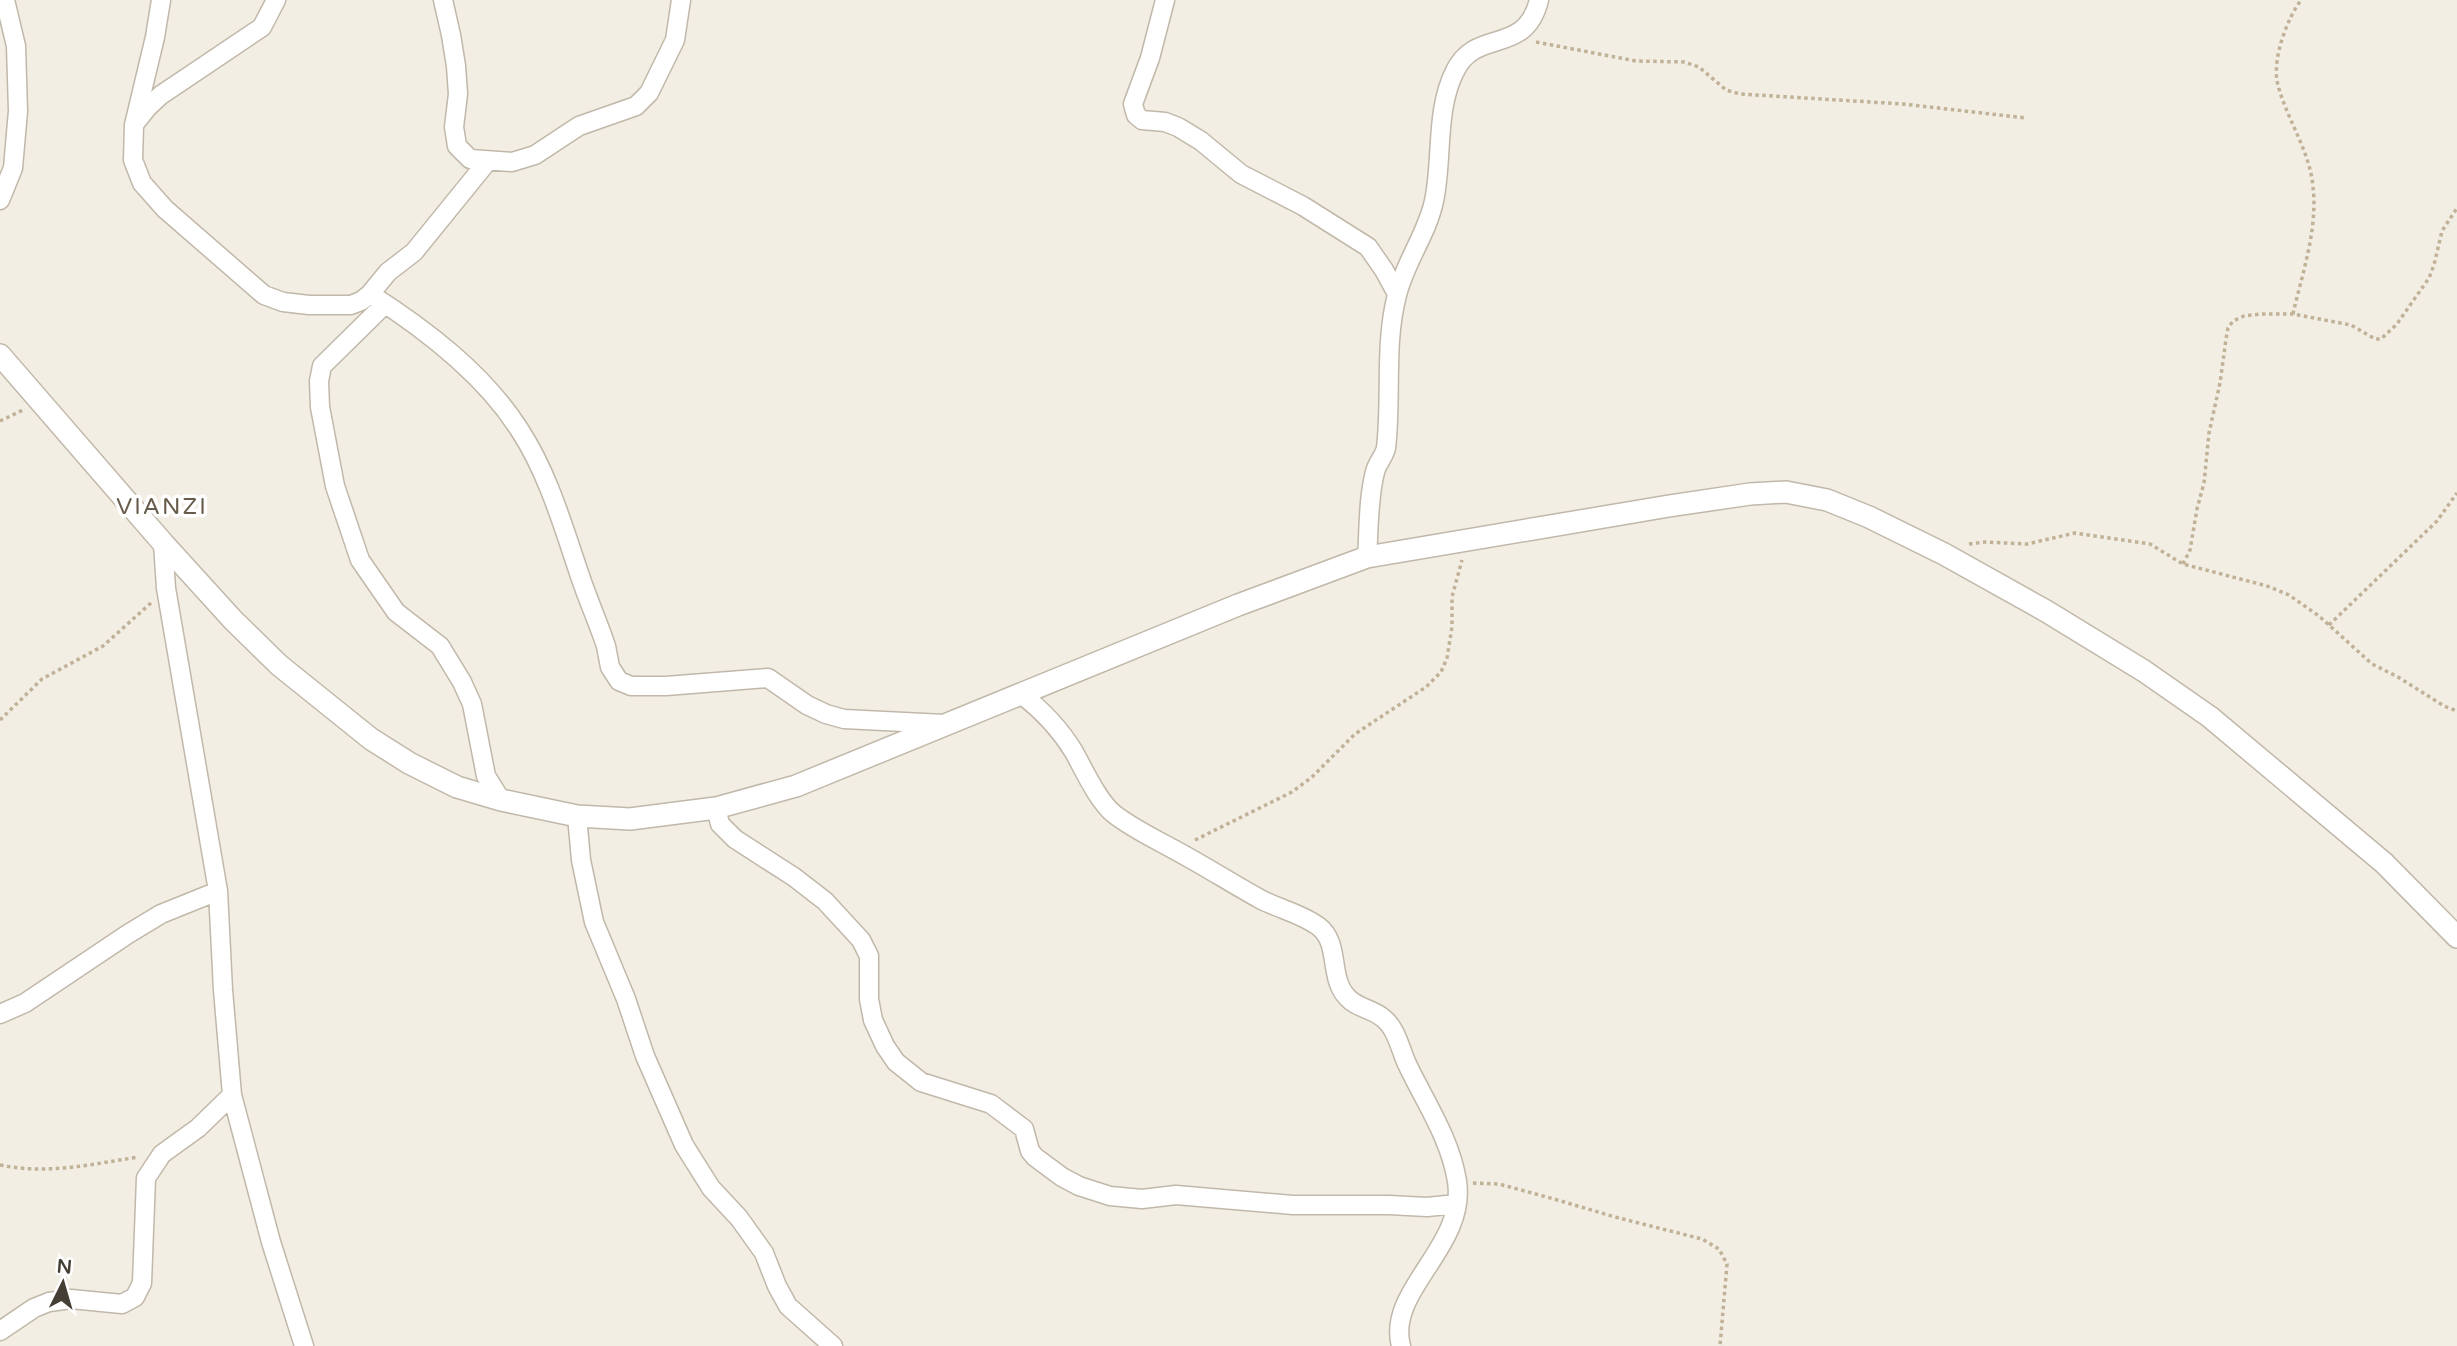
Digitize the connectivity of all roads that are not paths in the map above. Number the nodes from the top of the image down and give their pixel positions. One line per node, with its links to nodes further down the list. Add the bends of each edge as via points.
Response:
1 (5, 0): 10 (street, via 16,46 18,111 13,168)
2 (161, 0): 8 (street)
3 (276, 0): 8 (street, via 262,27 162,95)
4 (443, 0): 9 (street, via 456,65 457,146 470,159)
5 (681, 0): 9 (street, via 676,40 649,93 636,106 579,126 535,155 512,162)
6 (1165, 0): 11 (street, via 1133,104 1136,115 1178,127 1241,174 1360,241)
7 (1539, 0): 11 (street, via 1518,35 1481,45 1465,55 1455,69 1442,126 1431,218)
8 (134, 125): 12 (street, via 133,160 142,183 264,295 283,302 330,305)
9 (487, 162): 12 (street, via 414,252 388,272)
10 (0, 200)
11 (1397, 294): 15 (street, via 1385,452 1375,470)
12 (377, 299): 17 (street, via 470,371 518,427 560,516 610,667 619,681 631,686 666,686 768,678 807,705 844,719); 18 (street, via 322,366 320,407 335,486 360,560 396,612 440,646 462,682 472,704 486,776)
13 (0, 355): 14 (street)
14 (163, 543): 18 (street, via 279,665 371,739 457,787); 21 (street, via 166,588)
15 (1367, 556): 16 (street); 22 (street, via 1696,502 1786,492 1827,500 1944,554 2144,671 2210,717 2384,863)
16 (1021, 694): 17 (street); 25 (street, via 1050,719 1111,812 1262,901 1320,927 1331,940 1346,997 1383,1017 1394,1031 1441,1129 1457,1183)
17 (948, 724): 19 (street, via 796,786)
18 (501, 800): 20 (street)
19 (716, 808): 20 (street, via 629,819); 25 (street, via 720,824 735,839 825,901 860,940 869,956 873,1020 896,1062 921,1082 991,1104 1024,1129 1035,1157 1070,1181 1110,1196 1142,1199 1176,1195 1293,1205)
20 (577, 816): 29 (street, via 580,860 594,922 684,1145 711,1188 764,1253 788,1306)
21 (218, 891): 23 (street, via 161,914 25,1003); 24 (street)
22 (2457, 937)
23 (0, 1014)
24 (232, 1095): 26 (street, via 162,1154 146,1178 142,1283 135,1297 122,1304 71,1299 49,1302); 28 (street)
25 (1456, 1204): 27 (street, via 1453,1223 1439,1252 1406,1303)
26 (0, 1331)
27 (1396, 1344)
28 (304, 1346)
29 (833, 1346)

